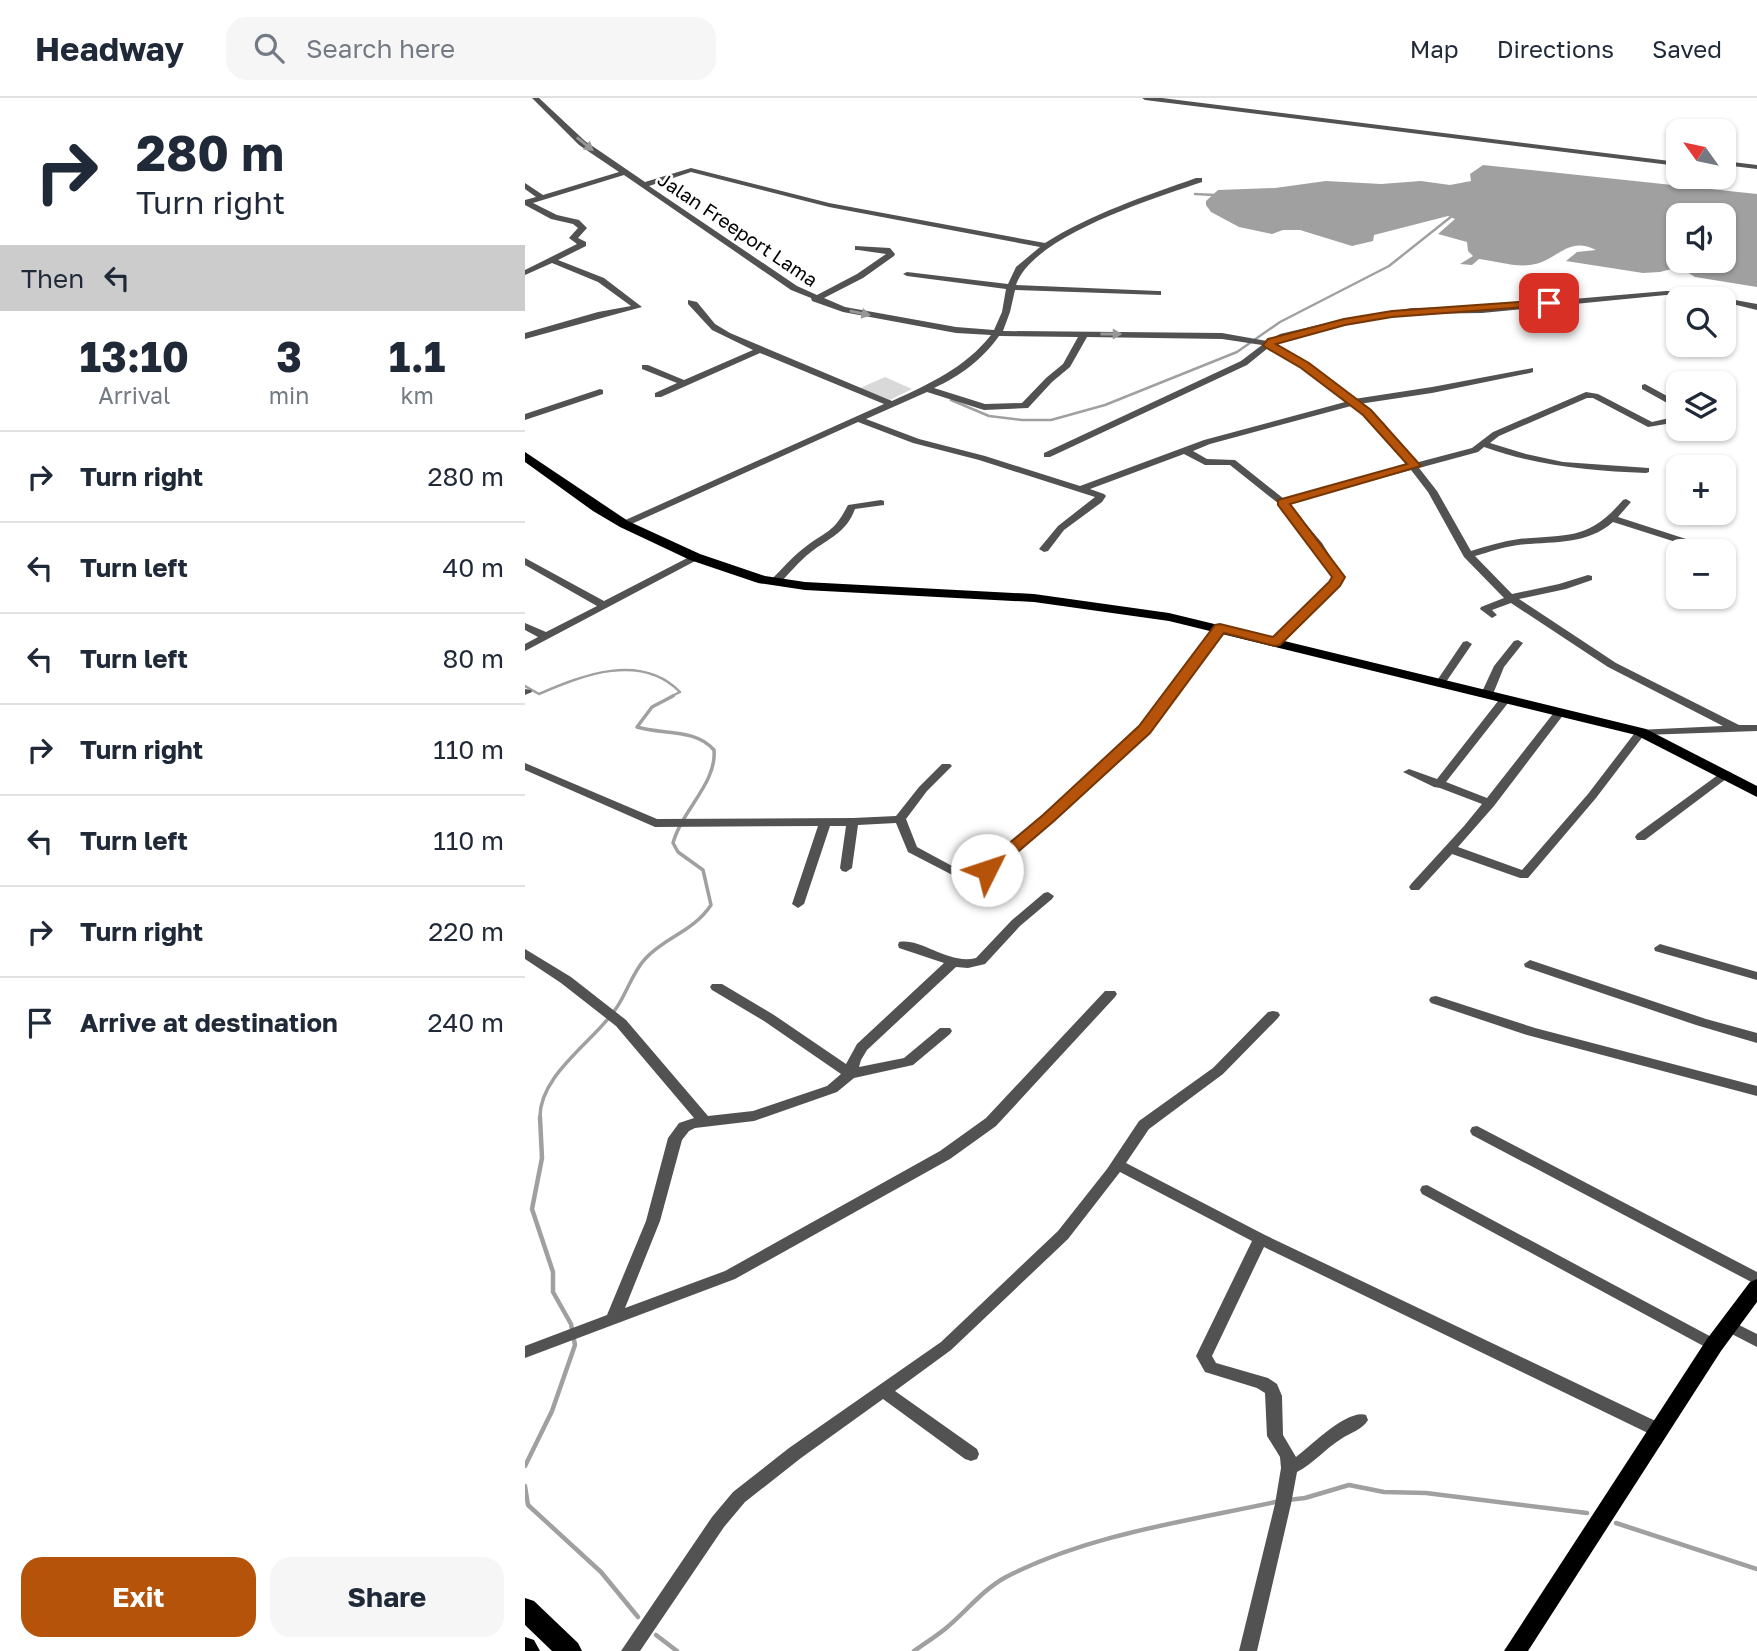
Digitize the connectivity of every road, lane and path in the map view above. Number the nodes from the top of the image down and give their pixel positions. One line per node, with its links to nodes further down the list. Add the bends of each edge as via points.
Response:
1 (534, 98): 9 (street, Jalan Freeport Lama, one-way to 9, via 582,144)
2 (1145, 98): 5 (street)
3 (1199, 98): 4 (street)
4 (1666, 156)
5 (1666, 163)
6 (1736, 164): 7 (street)
7 (1757, 167)
8 (1736, 171): 10 (street)
9 (625, 172): 13 (street, Jalan Freeport Lama); 15 (street)
10 (1757, 174)
11 (1199, 180): 14 (street)
12 (525, 185): 15 (street)
13 (644, 185): 18 (street, via 691,170 845,209); 25 (street, Jalan Freeport Lama)
14 (1170, 190): 18 (street)
15 (541, 197): 16 (street)
16 (525, 202): 19 (street, via 576,222 581,230 573,239 583,245)
17 (858, 248): 25 (street, via 891,254)
18 (1041, 249): 22 (street, via 1020,268)
19 (552, 260): 20 (street); 31 (street, via 601,280 638,307)
20 (525, 273)
21 (907, 274): 22 (street)
22 (1009, 287): 23 (street); 29 (street, via 1009,302)
23 (1159, 293)
24 (1666, 293): 32 (street, via 1482,310 1412,311 1344,322)
25 (815, 299): 29 (street, Jalan Freeport Lama, one-way to 29, via 879,317)
26 (691, 302): 33 (street, via 721,332)
27 (1736, 303): 28 (street)
28 (1757, 307)
29 (997, 333): 30 (street, Jalan Freeport Lama); 38 (street, via 957,372)
30 (1084, 334): 32 (street, Jalan Freeport Lama, one-way to 32, via 1244,338); 38 (street, via 1067,365 1025,406 984,407)
31 (525, 336)
32 (1266, 343): 42 (street, Jalan Freeport Lama); 49 (street, via 1234,368)
33 (759, 350): 36 (street); 43 (street)
34 (645, 367): 36 (street)
35 (1530, 370): 42 (street)
36 (684, 383): 40 (street)
37 (1645, 387): 41 (street)
38 (925, 390): 43 (street)
39 (600, 392): 44 (street)
40 (658, 395)
41 (1666, 400)
42 (1354, 402): 48 (street); 51 (street, Jalan Freeport Lama, via 1381,425)
43 (892, 404): 45 (street)
44 (525, 417)
45 (858, 419): 53 (street, via 916,441); 58 (street)
46 (1666, 422): 47 (street, via 1651,425 1590,395 1507,428)
47 (1484, 444): 51 (street); 52 (street, via 1567,467)
48 (1185, 450): 53 (street); 54 (street, via 1205,462 1232,462)
49 (1047, 455)
50 (525, 456): 58 (main road)
51 (1415, 466): 54 (street); 61 (street, Jalan Freeport Lama)
52 (1646, 470)
53 (1084, 488): 60 (street, via 1101,497 1061,528)
54 (1282, 502): 72 (street, via 1338,577)
55 (1626, 502): 57 (street)
56 (881, 503): 65 (street, via 851,507 833,534 807,550)
57 (1613, 519): 59 (street); 61 (street, via 1580,538 1517,542)
58 (624, 524): 62 (main road)
59 (1676, 539)
60 (1044, 549)
61 (1468, 555): 66 (street, Jalan Freeport Lama)
62 (695, 557): 65 (main road); 67 (street)
63 (525, 561): 67 (street)
64 (1588, 578): 66 (street)
65 (775, 582): 70 (main road, via 1034,598 1152,613)
66 (1511, 598): 68 (street, via 1485,609); 80 (street, Jalan Freeport Lama, via 1612,665)
67 (605, 606): 71 (street)
68 (1492, 615)
69 (525, 626): 71 (street)
70 (1220, 628): 72 (main road); 90 (street, via 1145,729 987,870 964,877 944,868 912,849)
71 (547, 637): 75 (street)
72 (1275, 642): 76 (main road)
73 (1518, 643): 77 (street, via 1499,666)
74 (1467, 644): 76 (street)
75 (525, 648)
76 (1441, 682): 77 (main road)
77 (1487, 694): 78 (main road)
78 (1506, 698): 79 (main road); 87 (street)
79 (1560, 712): 82 (main road); 89 (street)
80 (1736, 728): 81 (street); 82 (street)
81 (1757, 728)
82 (1641, 732): 86 (main road); 94 (street, via 1527,873 1519,876)
83 (525, 766): 91 (street, via 655,823)
84 (946, 766): 90 (street)
85 (1409, 772): 87 (street)
86 (1726, 774): 88 (main road); 93 (street)
87 (1438, 785): 89 (street)
88 (1757, 792)
89 (1490, 803): 94 (street)
90 (900, 819): 92 (street)
91 (825, 822): 92 (street); 98 (street)
92 (853, 822): 95 (street)
93 (1641, 837)
94 (1451, 849): 96 (street)
95 (846, 868)
96 (1415, 887)
97 (1048, 896): 102 (street, via 980,961)
98 (798, 904)
99 (904, 945): 102 (street)
100 (1660, 948): 104 (street)
101 (525, 953): 113 (street, via 621,1023)
102 (953, 962): 111 (street, via 862,1047)
103 (1530, 964): 110 (street)
104 (1757, 976)
105 (717, 987): 111 (street)
106 (1110, 995): 120 (street, via 974,1137 730,1275)
107 (1436, 1000): 112 (street, via 1532,1032)
108 (1273, 1015): 115 (street, via 1218,1071 1144,1125)
109 (945, 1031): 111 (street, via 908,1062)
110 (1757, 1038)
111 (850, 1074): 113 (street, via 832,1089 783,1107 754,1116)
112 (1757, 1091)
113 (704, 1121): 120 (street, via 684,1127 675,1138 653,1221)
114 (1477, 1131): 118 (street)
115 (1117, 1164): 117 (street); 125 (street, via 1085,1209 1038,1260 946,1346)
116 (1427, 1190): 123 (street)
117 (1260, 1239): 127 (street); 129 (street, via 1205,1361 1271,1389 1275,1436 1287,1452)
118 (1757, 1279)
119 (1757, 1287): 121 (main road)
120 (613, 1319): 124 (street)
121 (1729, 1326): 122 (street); 123 (main road)
122 (1757, 1341)
123 (1714, 1345): 127 (main road)
124 (525, 1352)
125 (883, 1391): 128 (street); 132 (street, via 739,1497)
126 (1360, 1420): 129 (street)
127 (1658, 1430): 134 (main road)
128 (971, 1454)
129 (1289, 1468): 133 (street)
130 (525, 1609): 131 (highway)
131 (556, 1648)
132 (630, 1651)
133 (1248, 1651)
134 (1515, 1651)

